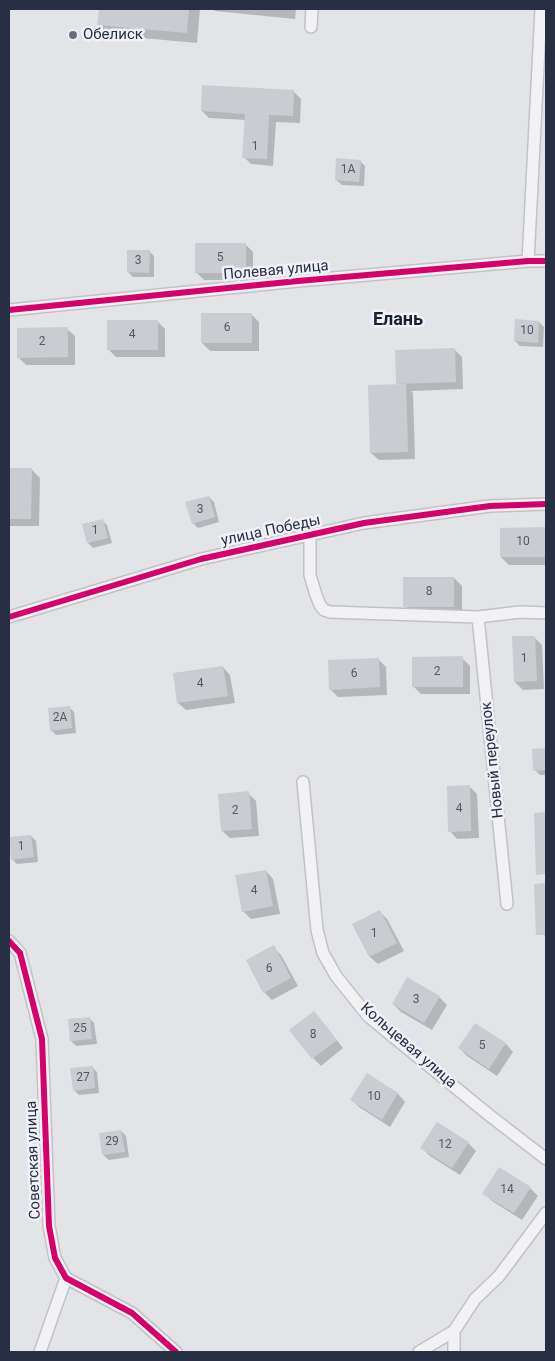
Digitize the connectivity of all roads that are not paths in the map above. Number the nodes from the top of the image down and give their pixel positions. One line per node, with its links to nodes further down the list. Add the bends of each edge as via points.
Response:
1 (312, 9): 3 (street)
2 (541, 9): 4 (street)
3 (311, 27)
4 (528, 261): 5 (street, Полевая улица); 6 (street, Полевая улица)
5 (546, 261)
6 (9, 310)
7 (546, 504): 8 (street, улица Победы, via 490,506 364,523)
8 (310, 535): 10 (street, улица Победы, via 201,559); 11 (street, via 310,575 324,610)
9 (546, 613): 11 (street, via 520,612)
10 (9, 617)
11 (478, 617): 13 (street, Новый переулок)
12 (303, 782): 15 (street, Кольцевая улица, via 317,930 336,976 368,1016)
13 (507, 904)
14 (9, 941): 17 (street, Советская улица, via 20,953 42,1040 49,1226 55,1258)
15 (546, 1159)
16 (546, 1213): 18 (street, via 499,1276 475,1299)
17 (66, 1278): 19 (street); 20 (street, via 132,1312)
18 (454, 1331): 21 (street); 22 (street)
19 (40, 1352)
20 (176, 1352)
21 (420, 1352)
22 (454, 1352)

